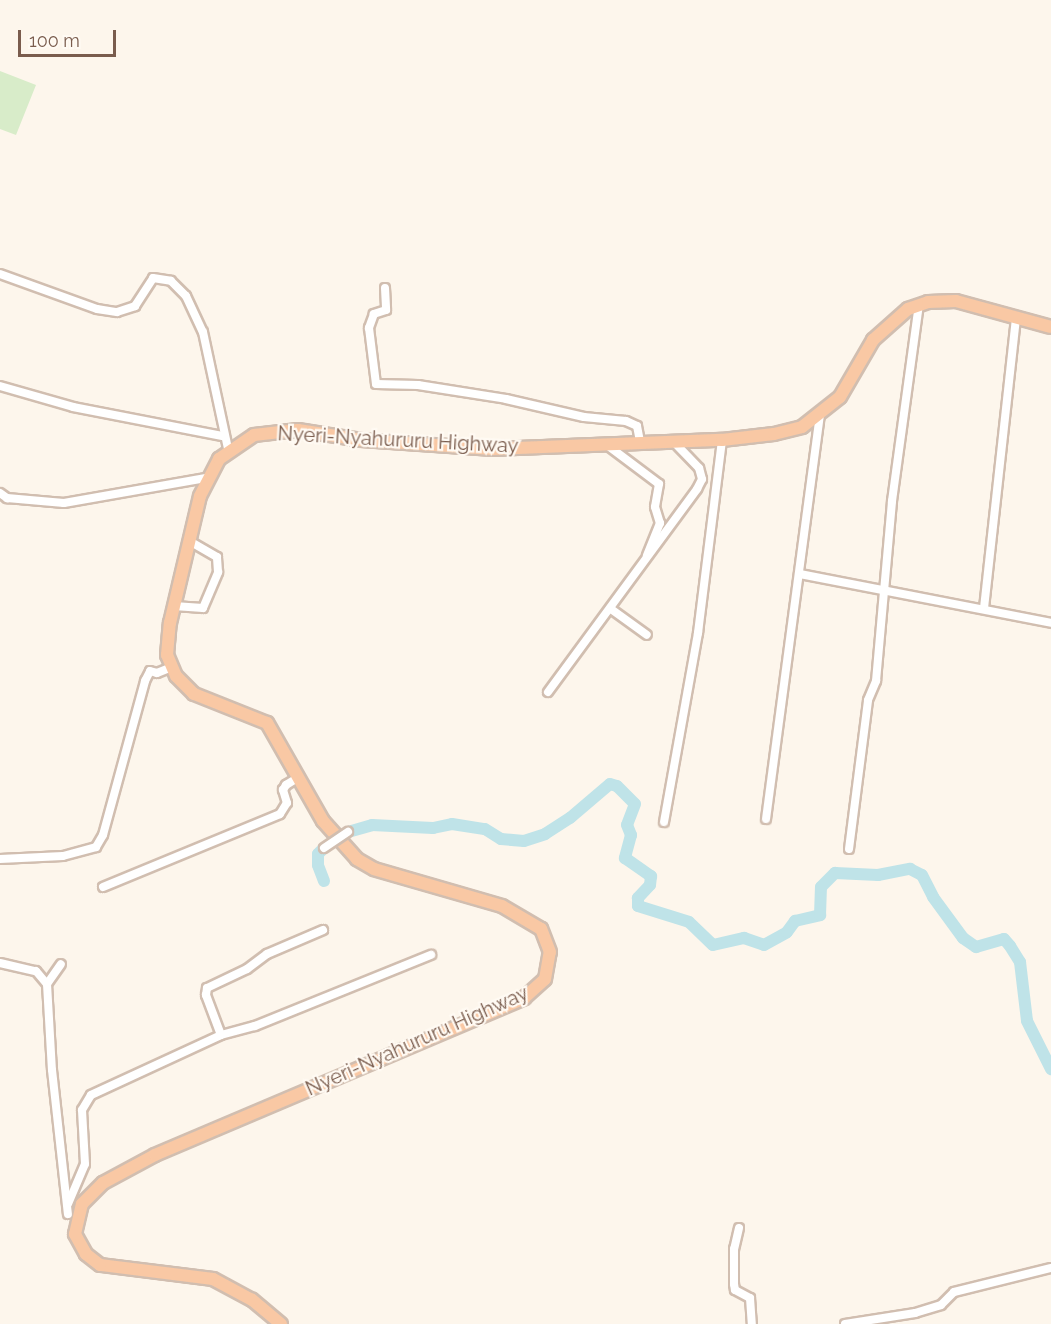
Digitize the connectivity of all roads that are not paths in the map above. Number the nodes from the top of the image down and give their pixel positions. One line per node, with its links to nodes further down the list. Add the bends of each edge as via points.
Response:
1 (0, 274): 8 (street, via 109,311 135,306 153,279 171,281 186,296 203,332 221,409)
2 (385, 288): 11 (street, via 386,310 374,314 369,328 376,384 418,385 584,417 626,421 637,426)
3 (919, 305): 4 (highway, Nyeri-Nyahururu Highway, via 957,301); 7 (highway, Nyeri-Nyahururu Highway, via 884,327 840,397); 19 (street, via 900,429)
4 (1016, 317): 5 (highway, Nyeri-Nyahururu Highway); 21 (street)
5 (1051, 327)
6 (0, 386): 8 (street, via 73,407)
7 (820, 410): 10 (highway, Nyeri-Nyahururu Highway, via 816,419 791,431); 18 (street)
8 (222, 436): 13 (street)
9 (672, 440): 10 (highway, Nyeri-Nyahururu Highway); 11 (highway, Nyeri-Nyahururu Highway); 17 (street, via 699,468 702,479)
10 (722, 440): 29 (street, via 698,633)
11 (640, 442): 12 (highway, Nyeri-Nyahururu Highway)
12 (606, 444): 13 (highway, Nyeri-Nyahururu Highway, via 494,449 361,440 298,430 254,435); 17 (street, via 659,484 655,507 660,523)
13 (228, 449): 14 (highway, Nyeri-Nyahururu Highway)
14 (206, 478): 15 (street, via 64,502 7,498); 16 (highway, Nyeri-Nyahururu Highway)
15 (0, 493)
16 (189, 541): 20 (highway, Nyeri-Nyahururu Highway); 20 (street, via 218,557 218,572 203,608)
17 (641, 568): 22 (street)
18 (800, 574): 19 (street); 28 (street)
19 (884, 591): 21 (street); 32 (street, via 876,681 868,700)
20 (174, 606): 25 (highway, Nyeri-Nyahururu Highway, via 167,636 167,655)
21 (984, 608): 23 (street)
22 (611, 609): 24 (street); 26 (street)
23 (1051, 623)
24 (647, 635)
25 (172, 667): 27 (highway, Nyeri-Nyahururu Highway, via 183,686 194,694 267,723); 33 (street, via 157,673 150,671 145,681 103,836 96,847 63,856)
26 (548, 692)
27 (299, 777): 34 (street, via 283,790 288,803 280,814); 45 (highway, Nyeri-Nyahururu Highway, via 329,829 357,859 374,869 502,906 541,929 550,952 545,979 524,998 155,1155 103,1183 82,1204 75,1234 86,1254 100,1265 213,1279 252,1300)
28 (766, 819)
29 (664, 822)
30 (348, 832): 31 (street, bridge)
31 (324, 848)
32 (849, 849)
33 (0, 859)
34 (103, 887)
35 (323, 930): 40 (street, via 267,954 251,967 207,988)
36 (431, 955): 40 (street, via 255,1026)
37 (0, 963): 39 (street, via 36,971)
38 (61, 964): 39 (street)
39 (47, 984): 41 (street, via 52,1070)
40 (221, 1035): 41 (street, via 86,1100 82,1110 85,1164)
41 (68, 1204): 42 (street)
42 (68, 1214)
43 (739, 1228): 46 (street, via 734,1249 734,1284 737,1291 750,1298)
44 (1051, 1268): 47 (street, via 957,1291 941,1305 915,1313)
45 (281, 1324)
46 (752, 1324)
47 (844, 1324)

